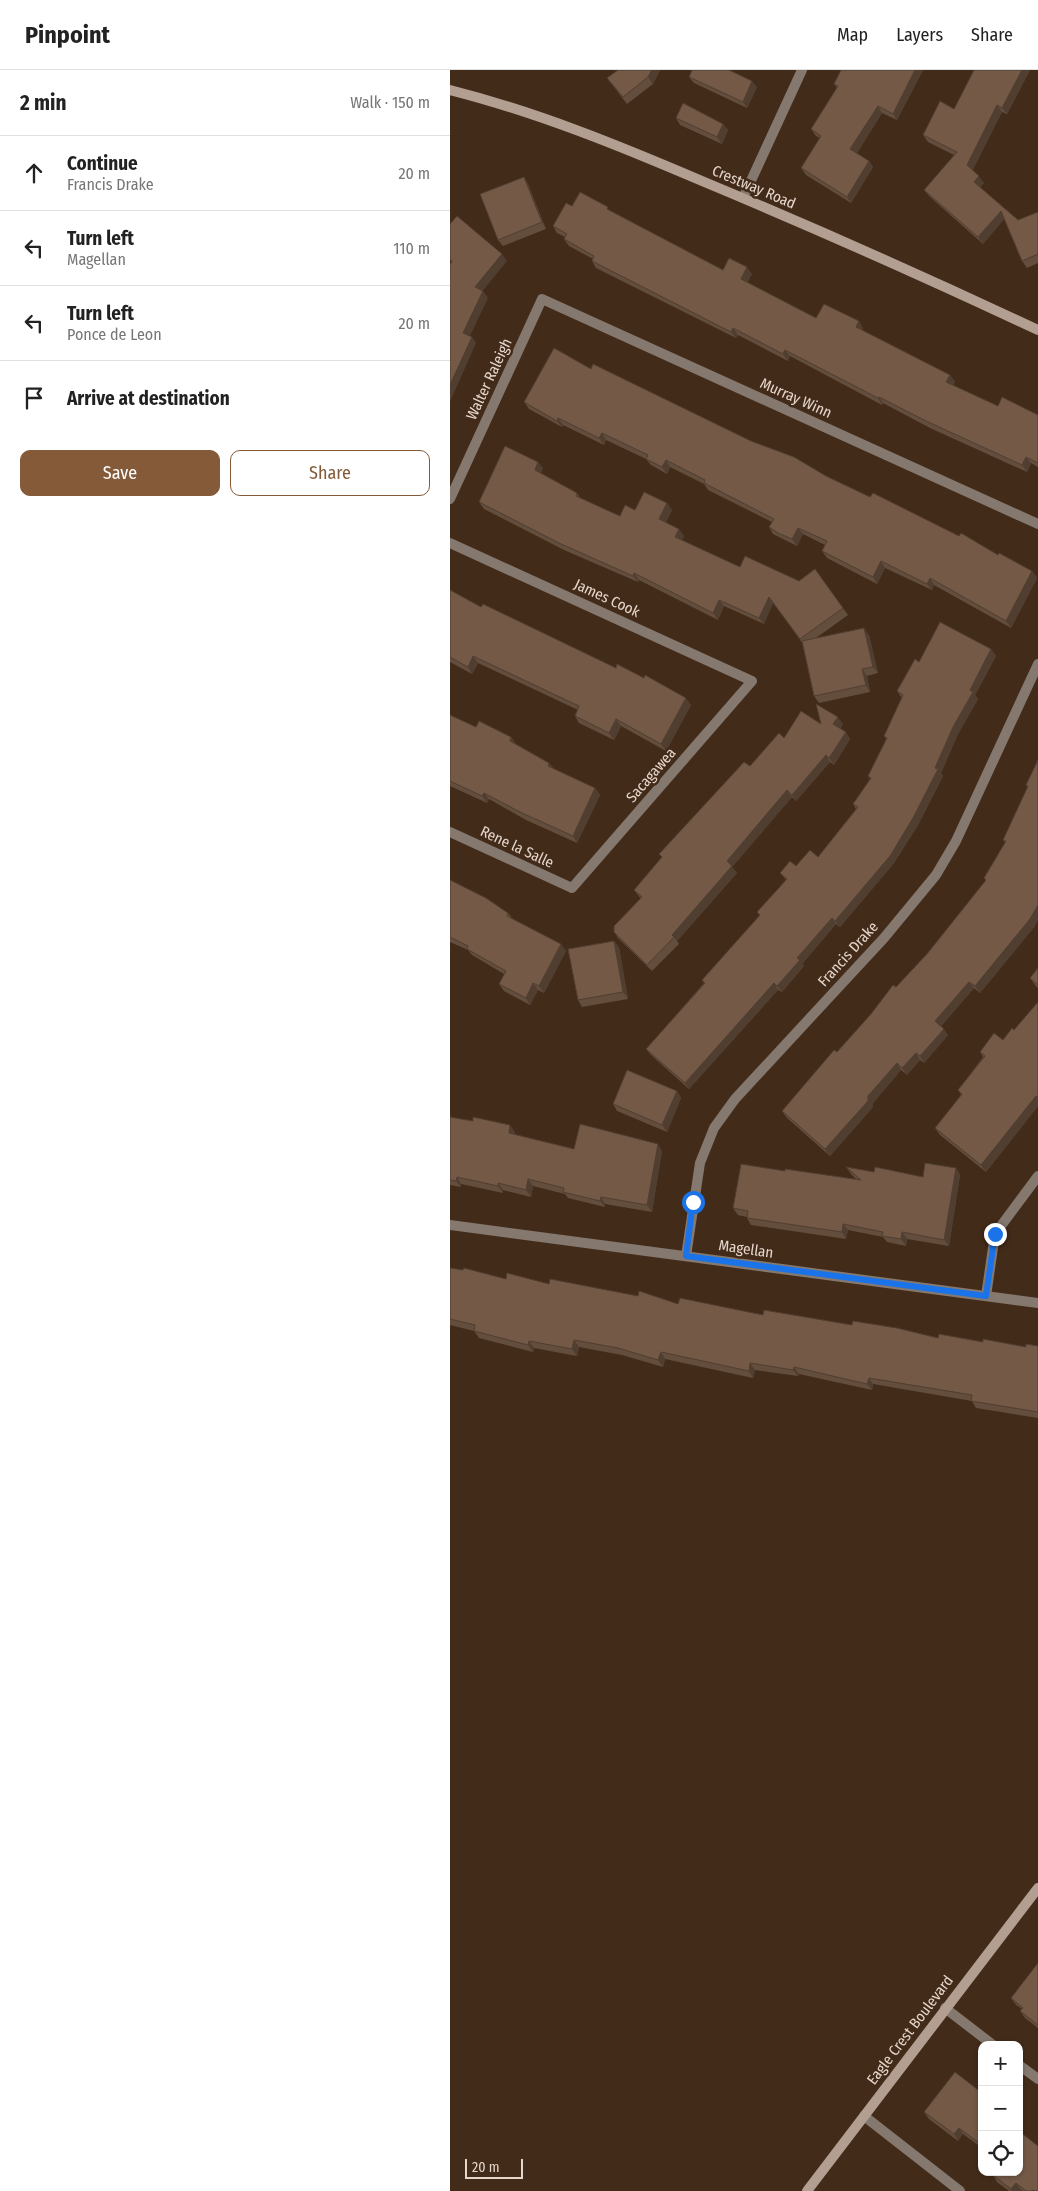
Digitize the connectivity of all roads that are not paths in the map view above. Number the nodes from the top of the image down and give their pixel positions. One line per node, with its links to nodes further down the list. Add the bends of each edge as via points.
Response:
1 (802, 70): 3 (street)
2 (450, 90): 3 (main road, Crestway Road, via 541,117)
3 (743, 198): 5 (main road, Crestway Road)
4 (542, 298): 6 (street, Walter Raleigh); 7 (street, Murray Winn)
5 (1038, 330)
6 (450, 499)
7 (1038, 524)
8 (450, 543): 10 (street, James Cook)
9 (1038, 664): 15 (street, Francis Drake, via 956,841 936,875 884,938 735,1099 714,1128 700,1163)
10 (752, 681): 12 (street, Sacagawea)
11 (450, 832): 12 (street, Rene la Salle)
12 (572, 888)
13 (1038, 1176): 16 (street, via 995,1234)
14 (450, 1225): 15 (street, Magellan)
15 (686, 1256): 16 (street, Magellan)
16 (986, 1296): 17 (street, Magellan)
17 (1038, 1303)
18 (1038, 1888): 19 (main road, Eagle Crest Boulevard)
19 (945, 2008): 20 (street); 23 (main road, Eagle Crest Boulevard)
20 (988, 2041)
21 (1023, 2068): 22 (street)
22 (1038, 2079)
23 (864, 2116): 24 (main road, Eagle Crest Boulevard); 25 (street)
24 (807, 2191)
25 (960, 2191)

